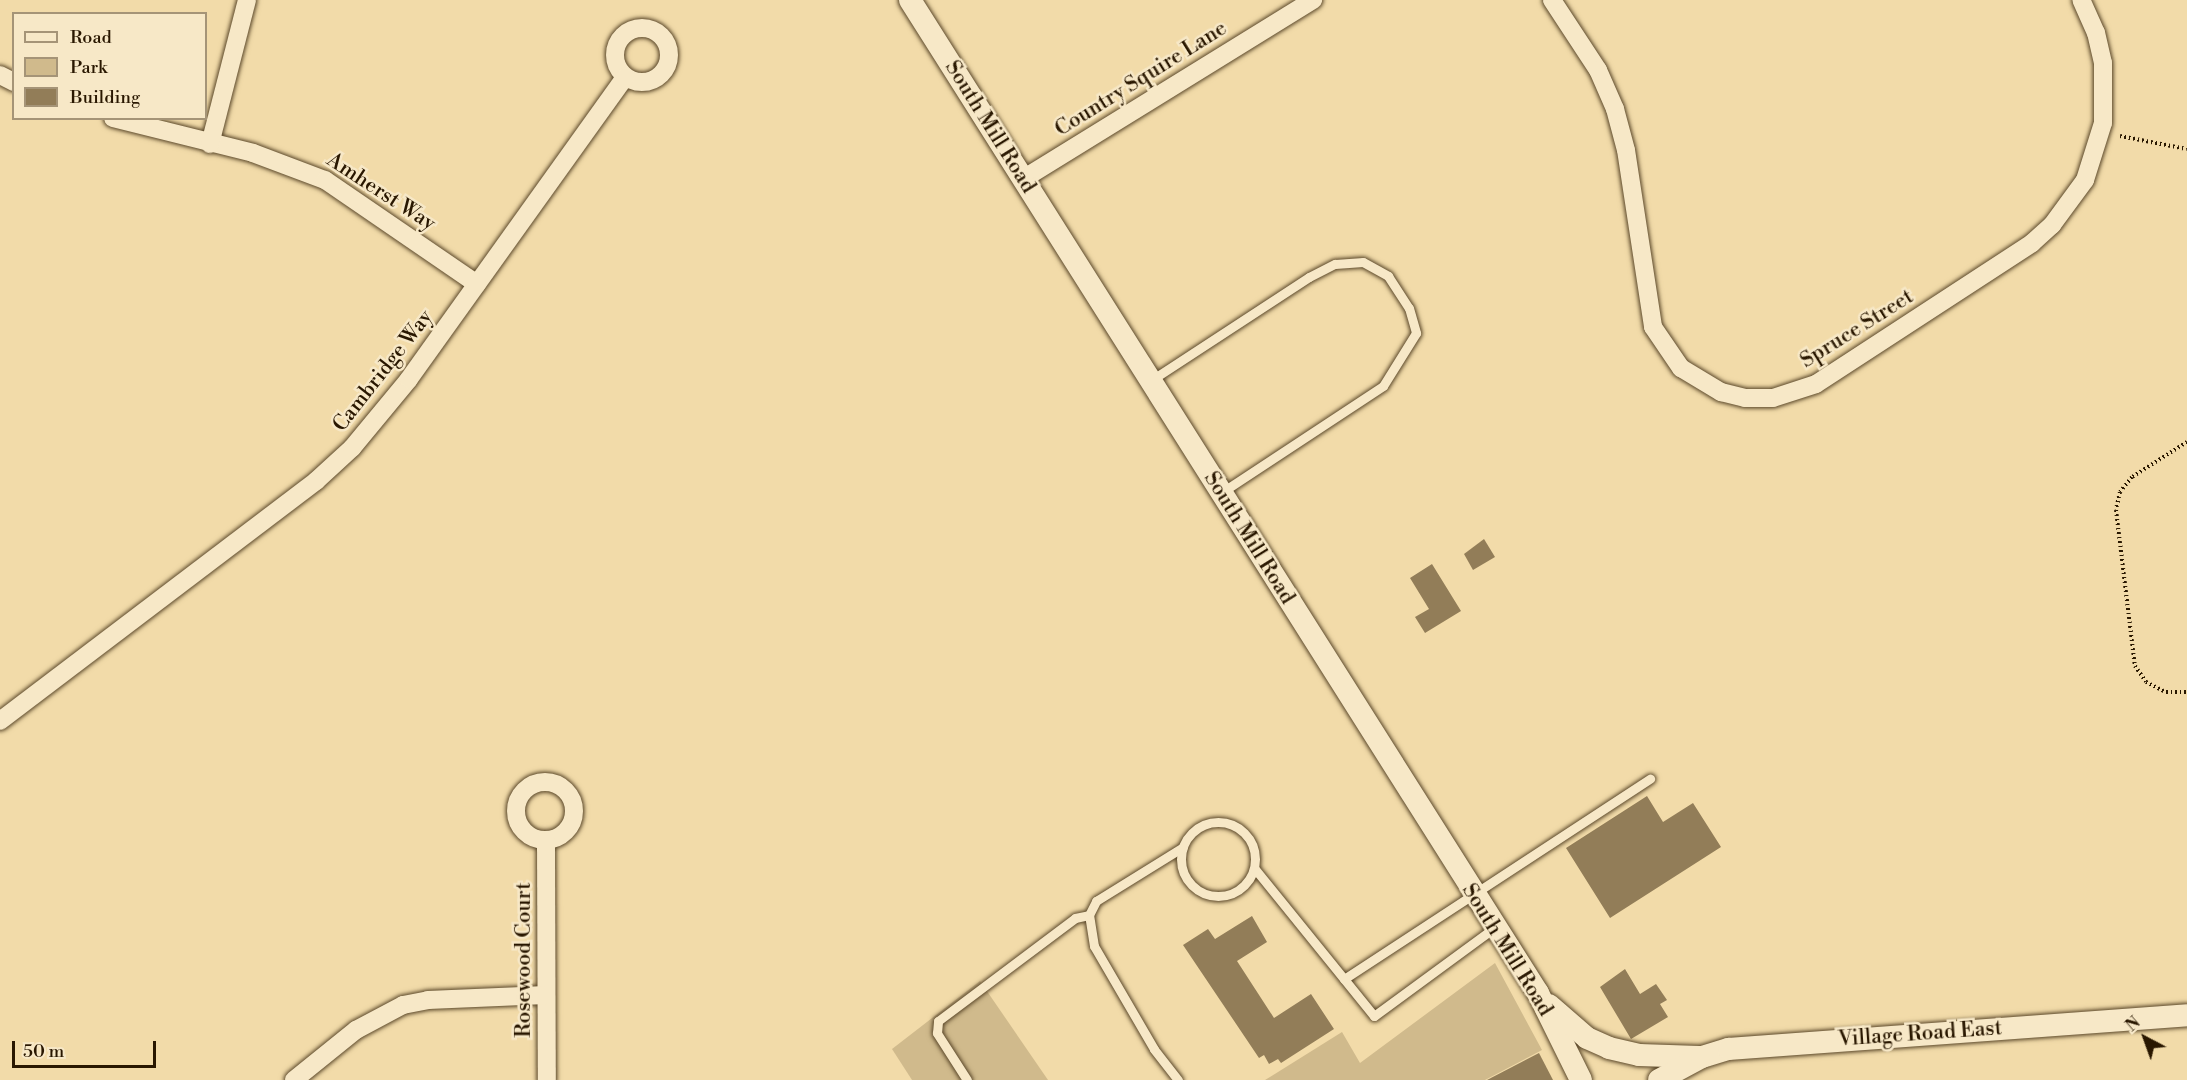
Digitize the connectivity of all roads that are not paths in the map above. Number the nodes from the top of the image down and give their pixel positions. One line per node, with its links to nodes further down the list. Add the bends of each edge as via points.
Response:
1 (247, 0): 8 (street)
2 (910, 0): 9 (street, South Mill Road)
3 (1313, 0): 9 (street, Country Squire Lane)
4 (1552, 0): 5 (street, Spruce Street, via 1598,70 1615,109 1626,150 1653,327 1681,368 1722,392 1745,398 1773,398 1816,384 2032,243 2052,225 2085,180 2103,123 2103,63 2096,33)
5 (2081, 0)
6 (625, 77): 10 (street, Cambridge Way)
7 (120, 120): 8 (street, Amherst Way)
8 (210, 144): 10 (street, Amherst Way, via 287,163 325,180)
9 (1023, 179): 11 (street, South Mill Road)
10 (477, 284): 13 (street, Cambridge Way, via 380,418 316,482)
11 (1150, 381): 12 (street, South Mill Road); 12 (lane, via 1335,264 1363,262 1388,276 1409,308 1416,333 1383,386)
12 (1221, 493): 18 (street, South Mill Road)
13 (0, 721)
14 (1650, 778): 18 (lane)
15 (546, 841): 23 (street, Rosewood Court)
16 (1183, 847): 17 (lane, via 1189,836 1204,825 1235,825 1253,844); 17 (lane, via 1181,859 1188,882 1207,895 1231,894 1242,889); 19 (lane, via 1096,901)
17 (1255, 869): 21 (lane)
18 (1472, 894): 20 (street, South Mill Road); 21 (lane)
19 (1089, 915): 28 (lane, via 1075,918 938,1021 937,1033); 29 (lane, via 1094,946 1154,1049)
20 (1494, 928): 21 (lane, via 1374,1016); 22 (street, South Mill Road)
21 (1344, 979)
22 (1538, 993): 25 (street, via 1566,1022 1609,1048 1639,1055); 30 (street, South Mill Road)
23 (546, 995): 26 (street, via 428,1000 403,1005 356,1030); 27 (street, Rosewood Court)
24 (2187, 1015): 25 (street, Village Road East, via 1766,1044)
25 (1702, 1057): 31 (street, Village Road East)
26 (294, 1080)
27 (548, 1080)
28 (967, 1080)
29 (1178, 1080)
30 (1581, 1080)
31 (1659, 1080)

